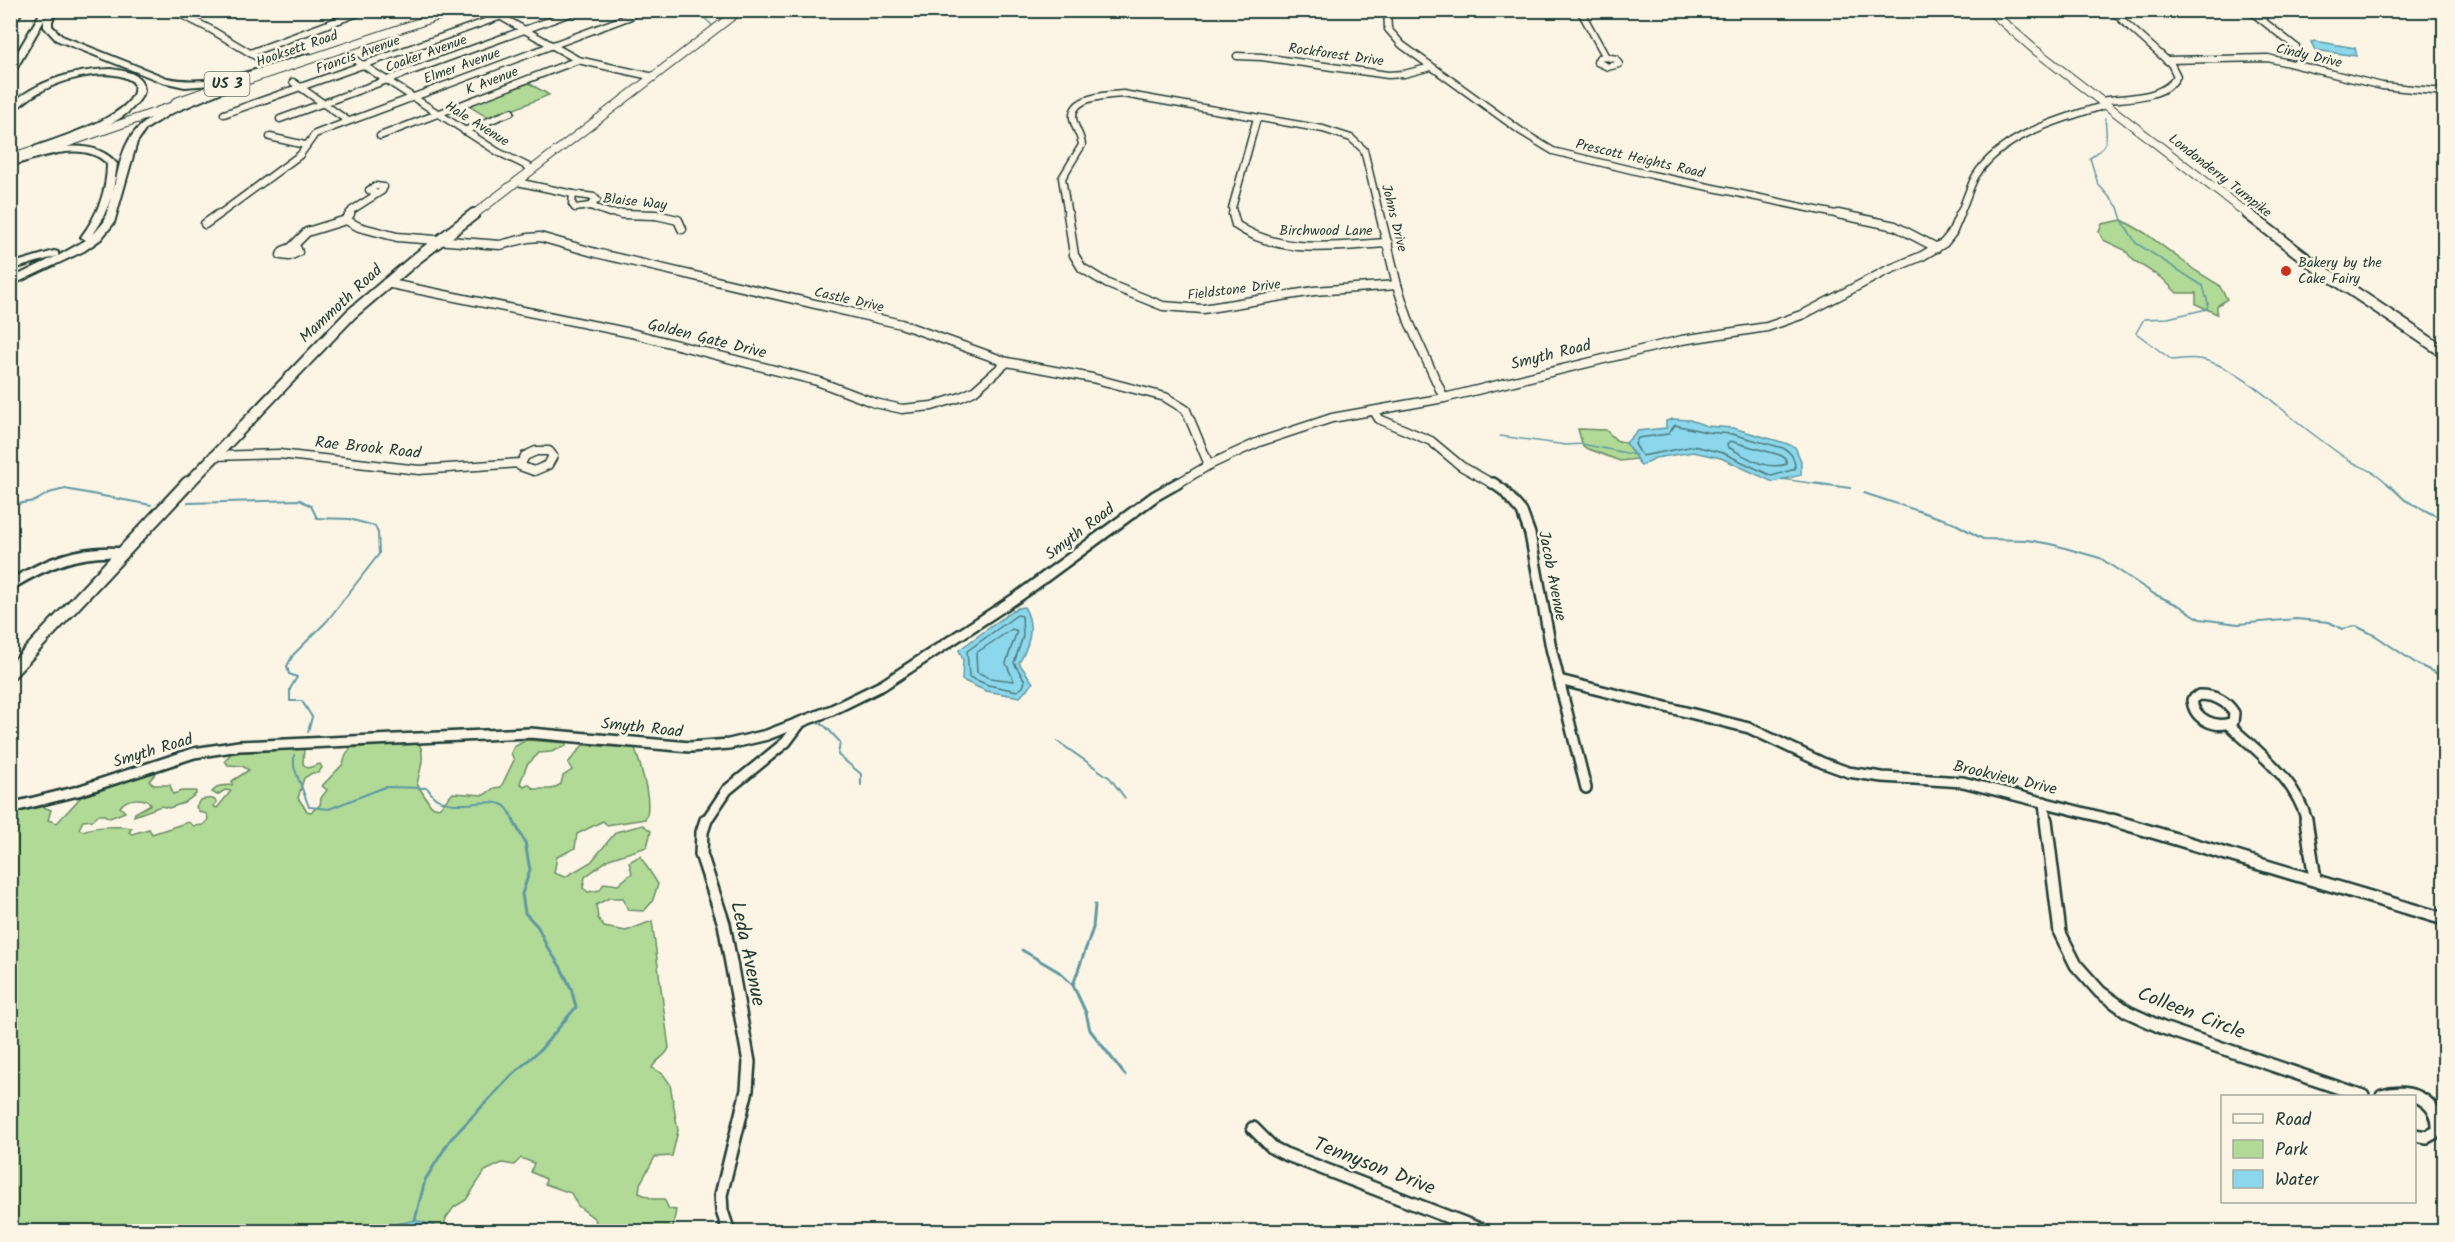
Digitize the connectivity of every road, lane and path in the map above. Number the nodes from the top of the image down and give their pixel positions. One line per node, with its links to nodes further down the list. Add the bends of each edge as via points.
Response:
1 (20, 10): 18 (highway)
2 (46, 10): 34 (highway)
3 (54, 10): 24 (highway, via 48,27 58,38 173,83 224,81)
4 (172, 10): 23 (street)
5 (366, 10): 20 (street)
6 (444, 10): 24 (main road, Hooksett Road / US 3)
7 (456, 10): 38 (main road, Hooksett Road / US 3)
8 (489, 10): 17 (street)
9 (579, 10): 19 (street, Coaker Avenue)
10 (740, 10): 35 (main road, Mammoth Road)
11 (1387, 10): 33 (street, Prescott Heights Road, via 1391,34)
12 (1580, 10): 27 (street)
13 (1989, 10): 42 (main road, Londonderry Turnpike)
14 (2111, 10): 30 (street)
15 (2249, 10): 31 (street, via 2296,47 2300,54)
16 (631, 16): 22 (street, Elmer Avenue)
17 (499, 17): 19 (street); 32 (street, Francis Avenue)
18 (10, 25)
19 (524, 31): 22 (street); 37 (street, Coaker Avenue)
20 (311, 32): 21 (street); 23 (street)
21 (317, 37)
22 (550, 46): 29 (street); 41 (street, Elmer Avenue)
23 (250, 53): 28 (street)
24 (310, 56): 55 (main road, Hooksett Road / US 3)
25 (349, 56): 32 (street, Hale Avenue)
26 (1237, 56): 33 (street, Rockforest Drive, via 1388,75)
27 (1606, 57)
28 (260, 59)
29 (578, 60): 35 (street); 47 (street, K Avenue)
30 (2166, 60): 31 (street, Cindy Drive, via 2256,57); 42 (street, Smyth Road, via 2177,76 2174,85)
31 (2297, 64): 40 (street, Cindy Drive, via 2382,86)
32 (363, 66): 37 (street, Hale Avenue); 39 (street, Francis Avenue)
33 (1431, 67): 68 (street, Prescott Heights Road, via 1553,151 1895,226)
34 (10, 73)
35 (654, 77): 57 (main road, Mammoth Road)
36 (293, 82): 39 (street)
37 (386, 82): 41 (street, Hale Avenue); 43 (street, Coaker Avenue)
38 (235, 85): 56 (main road, Hooksett Road / US 3); 70 (highway, via 167,112 143,127 132,142 109,223 80,249)
39 (301, 87): 43 (street); 46 (street, Francis Avenue)
40 (2445, 92)
41 (411, 98): 47 (street, Hale Avenue); 50 (street, Elmer Avenue)
42 (2104, 103): 68 (street, Smyth Road, via 2055,120 2002,148 1976,176 1952,233); 73 (main road, Londonderry Turnpike, via 2317,267)
43 (324, 104): 49 (street, Coaker Avenue); 50 (street)
44 (10, 110): 55 (highway, via 36,90 73,77 111,72 138,80 139,96 121,113)
45 (511, 112): 51 (street)
46 (224, 114)
47 (438, 114): 51 (street, Hale Avenue); 52 (street, K Avenue)
48 (1257, 118): 66 (street, Johns Drive, via 1340,133 1360,144); 66 (street, Birchwood Lane, via 1232,208 1236,225 1252,236 1287,246); 72 (street, Fieldstone Drive, via 1119,94 1093,98 1078,106 1073,114 1082,145 1062,178 1074,255 1082,268 1145,300 1189,309 1324,290)
49 (280, 119)
50 (348, 121): 54 (street, Elmer Avenue, via 315,134)
51 (464, 131): 57 (street, Hale Avenue)
52 (380, 136)
53 (270, 137): 54 (street)
54 (305, 145): 64 (street, Elmer Avenue, via 300,155)
55 (37, 149): 56 (main road, Hooksett Road / US 3)
56 (10, 161): 69 (highway, via 79,150 96,152 112,164 100,217 86,237 56,254)
57 (533, 169): 58 (main road, Mammoth Road)
58 (517, 182): 60 (street); 65 (main road, Mammoth Road)
59 (377, 194): 62 (street, via 352,210)
60 (573, 194): 61 (street, via 573,207); 61 (street, via 596,199)
61 (590, 206): 63 (street, Blaise Way, via 596,210 653,213)
62 (346, 220): 65 (street, Castle Drive, via 382,233); 67 (street, via 304,234)
63 (678, 220)
64 (205, 224)
65 (441, 240): 71 (main road, Mammoth Road); 74 (street, Castle Drive, via 500,245 530,238 552,240 902,324)
66 (1388, 243): 72 (street, Johns Drive)
67 (291, 248)
68 (1937, 248): 75 (street, Smyth Road, via 1790,320 1653,346)
69 (10, 267)
70 (10, 283)
71 (386, 283): 74 (street, Golden Gate Drive, via 631,333 817,381 874,403 902,409 932,406 961,397); 77 (main road, Mammoth Road, via 311,353)
72 (1397, 285): 75 (street, Johns Drive)
73 (2445, 352)
74 (1007, 362): 79 (street, Castle Drive, via 1132,387 1177,402 1191,418)
75 (1444, 398): 76 (street, Smyth Road)
76 (1374, 411): 79 (street, Smyth Road, via 1305,426); 83 (street, Jacob Avenue, via 1379,419 1419,434 1461,466 1503,490 1522,512 1530,534)
77 (213, 456): 78 (street, Rae Brook Road, via 279,454 419,470); 80 (main road, Mammoth Road)
78 (520, 463)
79 (1209, 465): 84 (street, Smyth Road, via 1129,514 1019,596 899,675 858,698)
80 (123, 553): 81 (street, via 98,549 77,552); 82 (main road, Mammoth Road)
81 (10, 585)
82 (10, 673)
83 (1558, 680): 86 (street, Jacob Avenue); 87 (street, Brookview Drive, via 1749,728 1850,773 1954,780)
84 (801, 722): 88 (street, Smyth Road, via 748,740 690,747 530,733 227,747 167,760 68,794); 97 (street, Leda Avenue, via 794,736 727,790 710,814 701,839 704,866 723,917 737,1002 750,1047 747,1090 720,1195)
85 (2229, 724): 89 (street, via 2298,799 2306,816)
86 (1586, 788)
87 (2044, 802): 89 (street, Brookview Drive, via 2151,829); 91 (street, Colleen Circle, via 2060,933 2076,965 2100,992 2154,1024)
88 (10, 808)
89 (2315, 879): 90 (street, Brookview Drive)
90 (2445, 919)
91 (2360, 1095)
92 (2384, 1095): 93 (street, via 2394,1091)
93 (2413, 1095)
94 (2416, 1097): 96 (street, via 2427,1103 2438,1118 2438,1131 2427,1137)
95 (1253, 1128): 98 (street, Tennyson Drive, via 1285,1154)
96 (2416, 1135)
97 (729, 1232)
98 (1487, 1232)

